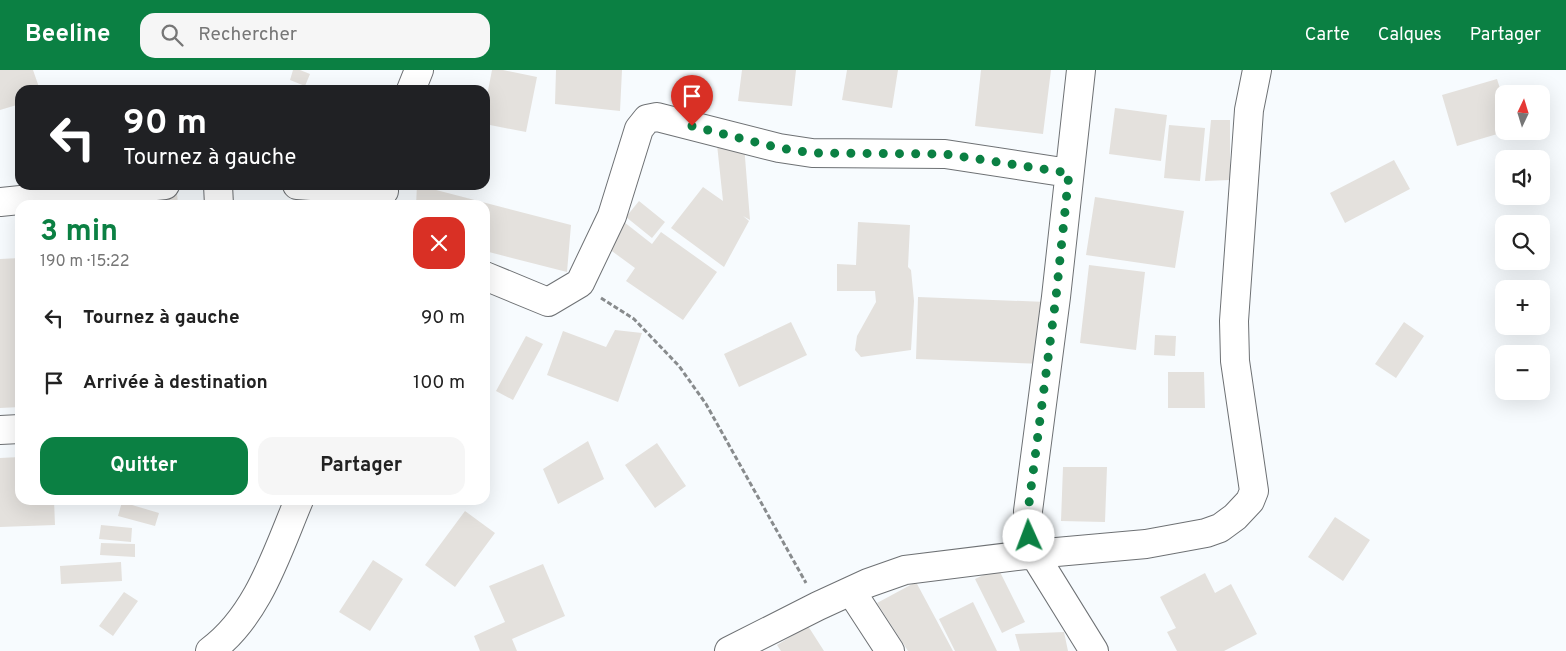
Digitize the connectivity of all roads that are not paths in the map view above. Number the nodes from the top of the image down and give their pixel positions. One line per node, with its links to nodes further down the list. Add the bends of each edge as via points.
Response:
1 (419, 70): 4 (street)
2 (1080, 70): 5 (street)
3 (1257, 70): 16 (street, via 1249,110 1234,320 1235,361 1254,490 1250,501 1220,528 1206,533 1146,544)
4 (413, 85)
5 (1069, 173): 12 (street, via 945,154 812,153 779,148 657,117 647,119 640,129 612,216 580,283 548,302); 16 (street, via 1028,511)
6 (116, 190): 10 (street)
7 (345, 190): 8 (street)
8 (384, 194)
9 (15, 200): 11 (street)
10 (19, 200)
11 (0, 202)
12 (490, 278)
13 (15, 429): 14 (street)
14 (0, 430)
15 (297, 505): 18 (street, via 256,597 222,642)
16 (1034, 554): 17 (street, via 905,570); 21 (street)
17 (851, 591): 19 (street); 20 (street)
18 (210, 651)
19 (729, 651)
20 (890, 651)
21 (1094, 651)

